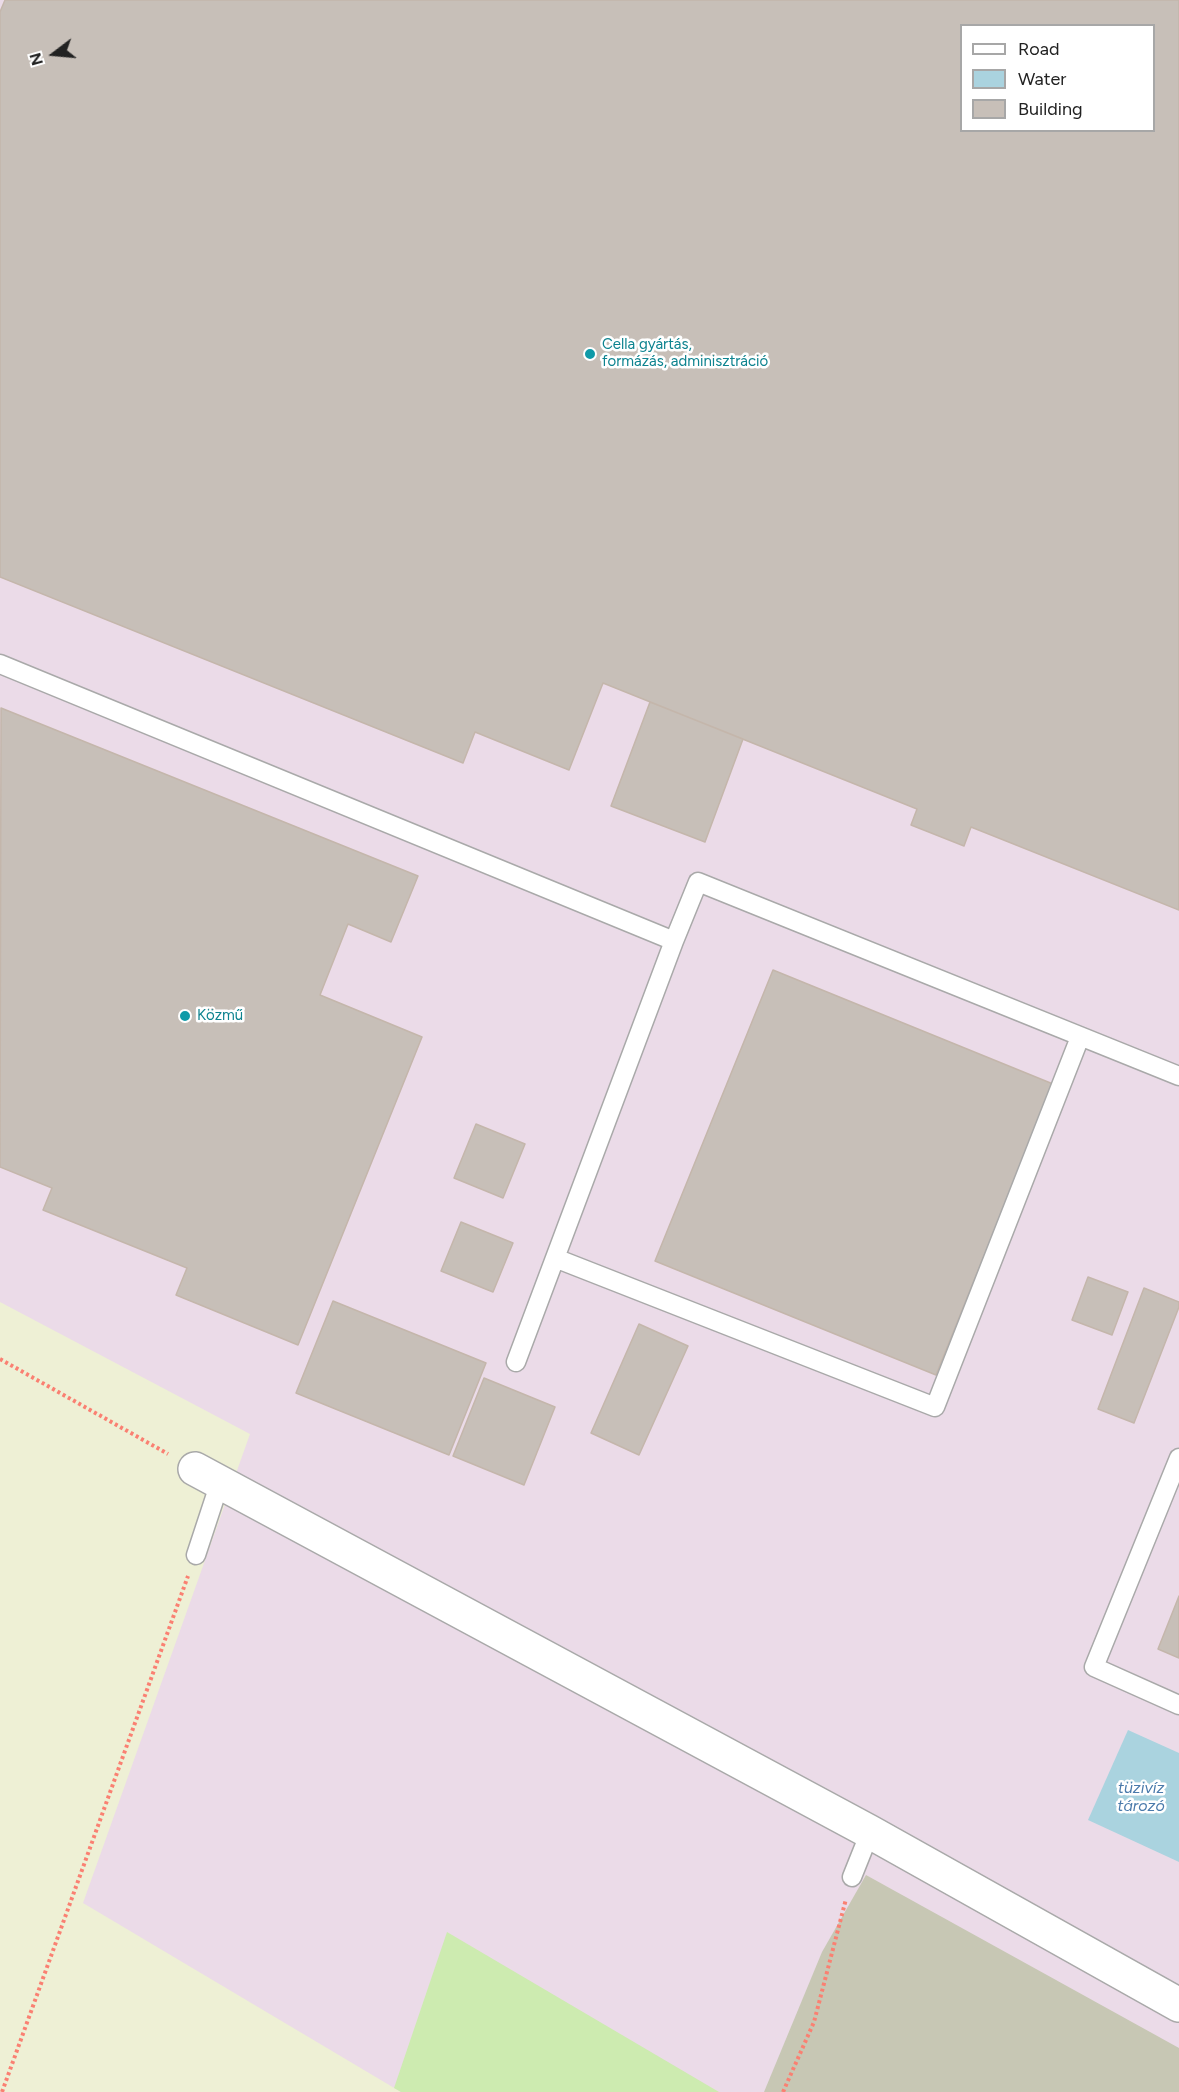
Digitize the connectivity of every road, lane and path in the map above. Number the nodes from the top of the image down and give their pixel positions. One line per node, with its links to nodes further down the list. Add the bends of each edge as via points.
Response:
1 (0, 664): 2 (lane)
2 (674, 941): 3 (lane, via 698,882); 5 (lane)
3 (1080, 1037): 4 (lane); 5 (lane, via 935,1407)
4 (1179, 1076)
5 (555, 1258): 7 (lane)
6 (0, 1359): 9 (path)
7 (516, 1362)
8 (1179, 1458): 11 (lane, via 1094,1667)
9 (208, 1475): 10 (lane); 12 (street)
10 (196, 1555): 15 (path)
11 (1179, 1704)
12 (870, 1832): 13 (lane); 14 (street)
13 (852, 1877): 16 (path, via 814,2022)
14 (1179, 2005)
15 (2, 2092)
16 (783, 2092)

